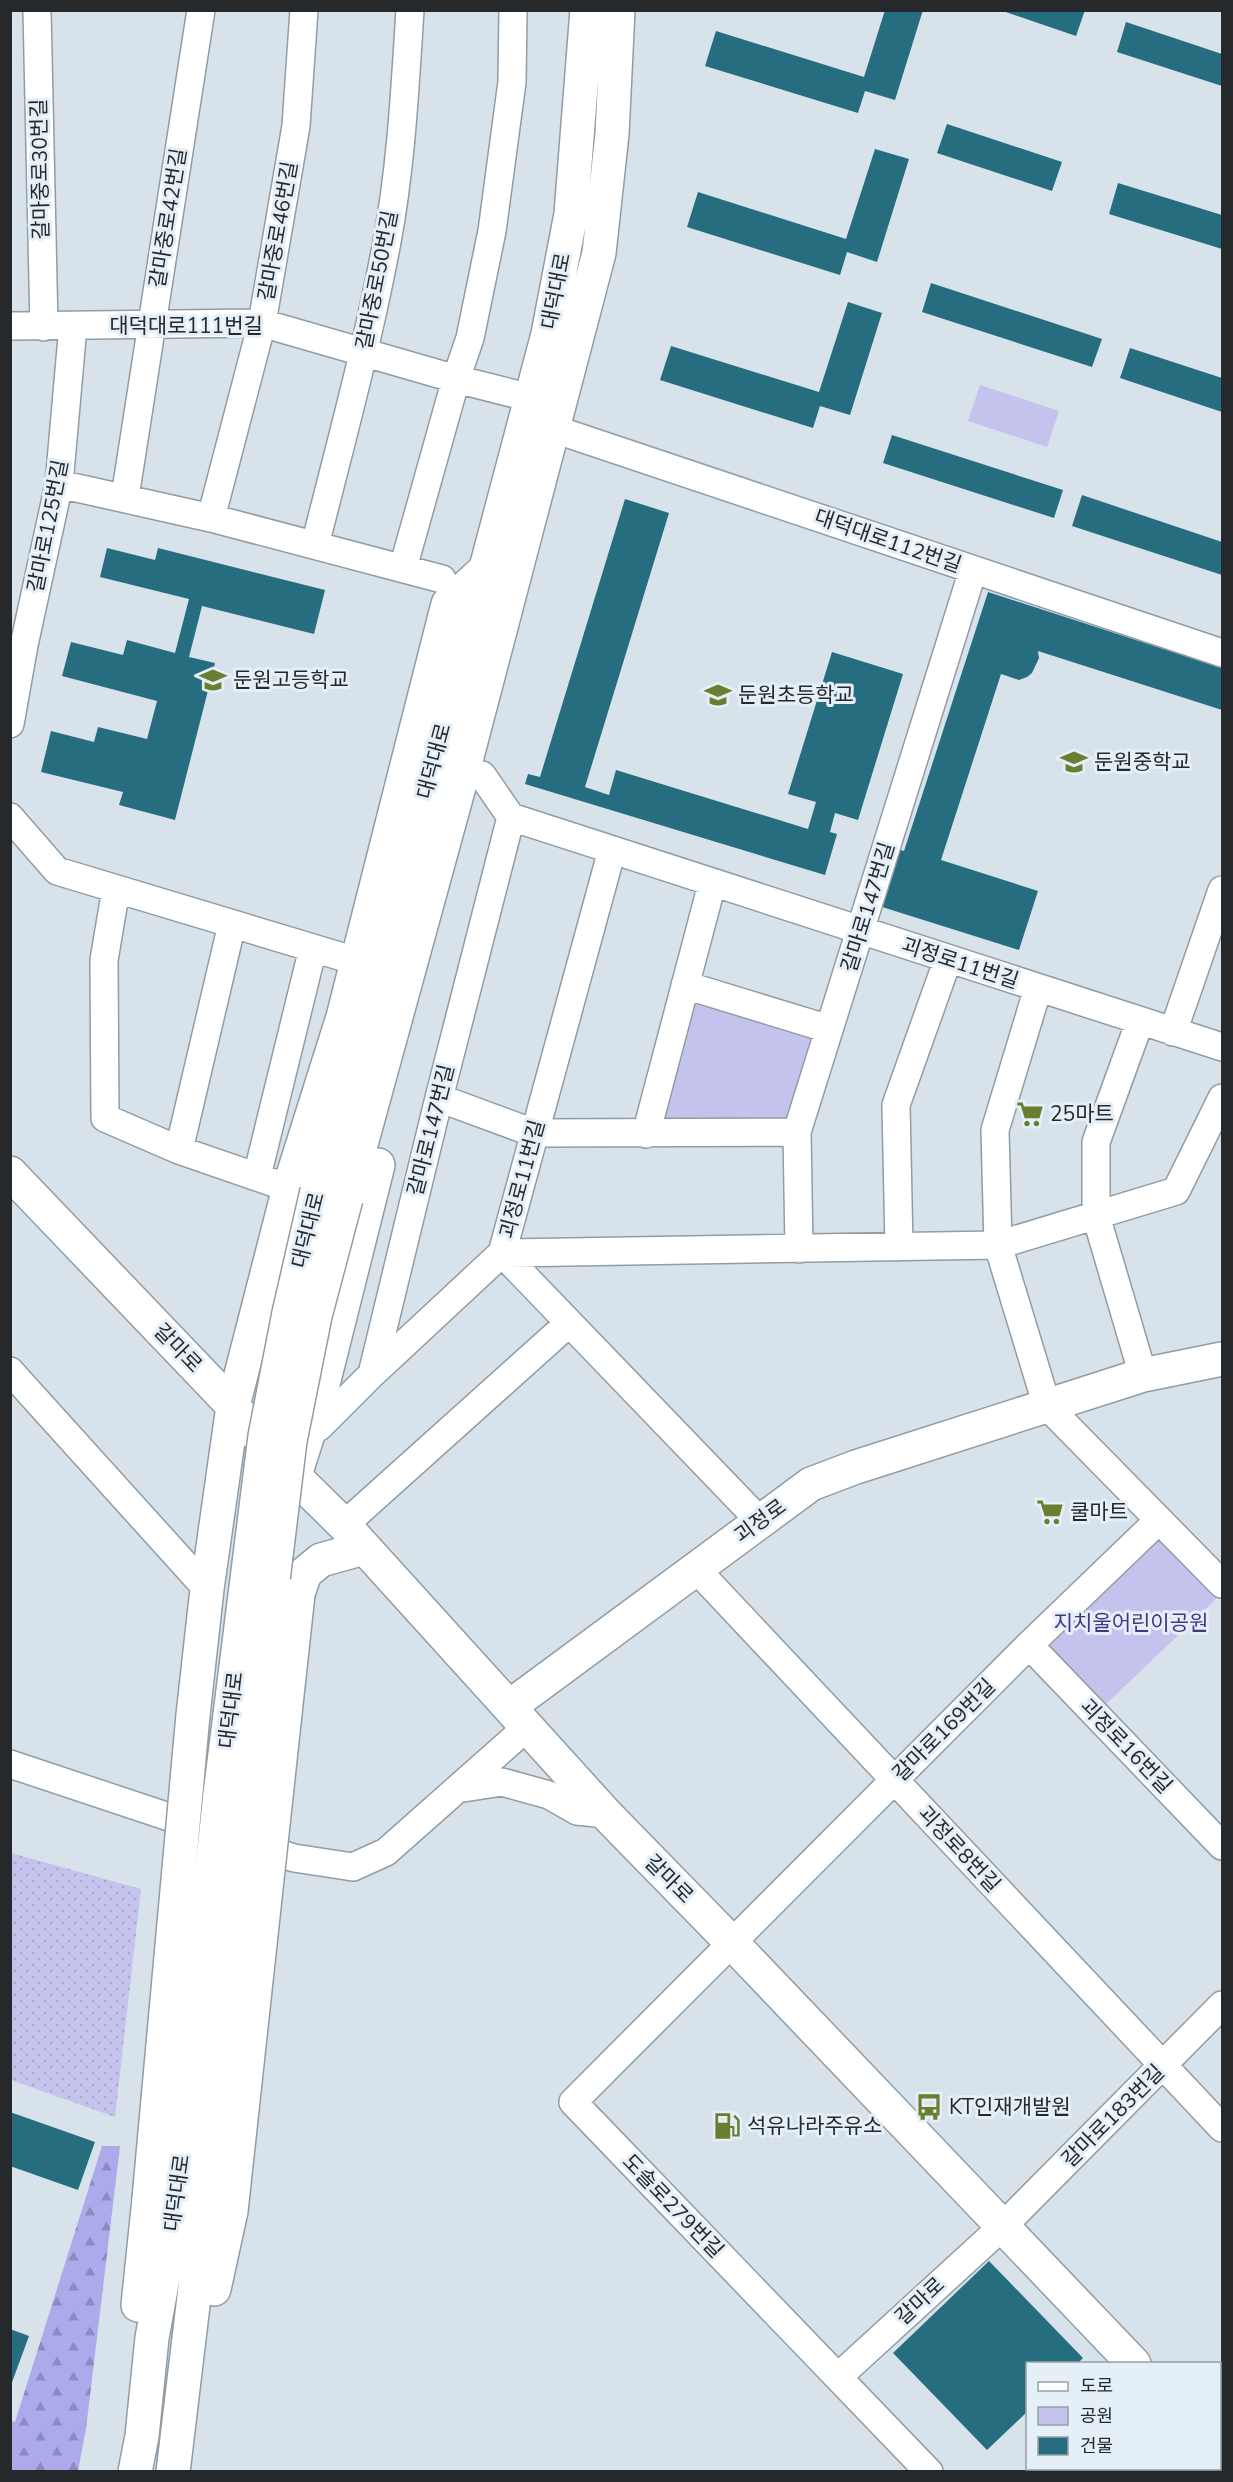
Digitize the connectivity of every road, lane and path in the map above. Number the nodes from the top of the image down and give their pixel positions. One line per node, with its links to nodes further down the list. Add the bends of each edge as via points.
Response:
1 (37, 10): 12 (street, 갈마중로30번길)
2 (201, 10): 11 (street, 갈마중로42번길)
3 (304, 10): 8 (street, 갈마중로46번길, via 296,126)
4 (410, 10): 13 (street, 갈마중로50번길, via 404,108 389,222)
5 (513, 10): 14 (street, via 512,82 492,231 470,338)
6 (587, 10): 15 (main road, 대덕대로, via 572,214)
7 (618, 10): 16 (main road, 대덕대로, via 612,134 598,253)
8 (262, 323): 11 (street, 대덕대로111번길); 13 (street, 대덕대로111번길); 19 (street, 갈마중로46번길)
9 (10, 326): 12 (street, 대덕대로111번길)
10 (73, 326): 11 (street, 대덕대로111번길); 12 (street, 대덕대로111번길); 17 (street, 갈마로125번길)
11 (151, 326): 18 (street, 갈마중로42번길)
12 (44, 327)
13 (364, 352): 14 (street, 대덕대로111번길); 20 (street, 갈마중로50번길)
14 (456, 379): 15 (street, 대덕대로111번길); 21 (street)
15 (531, 398): 23 (main road, 대덕대로)
16 (554, 429): 22 (street, 대덕대로112번길); 23 (main road, 대덕대로)
17 (59, 484): 18 (street); 25 (street, 갈마로125번길)
18 (125, 497): 19 (street)
19 (211, 518): 20 (street)
20 (315, 544): 21 (street)
21 (403, 568): 24 (street)
22 (973, 570): 26 (street, 대덕대로112번길); 38 (street, 갈마로147번길)
23 (500, 575): 28 (main road, via 448,604); 29 (main road, via 515,650); 30 (main road, 대덕대로); 56 (main road, 대덕대로)
24 (442, 579)
25 (17, 643): 27 (street, 갈마로125번길)
26 (1222, 653)
27 (10, 724)
28 (414, 732): 30 (main road); 41 (main road)
29 (482, 775): 32 (street); 70 (main road, via 319,1400)
30 (421, 811): 56 (main road, 대덕대로)
31 (10, 817): 35 (street, via 57,871)
32 (511, 818): 33 (street, 괴정로11번길); 48 (street, 갈마로147번길)
33 (612, 850): 34 (street, 괴정로11번길); 51 (street, 괴정로11번길)
34 (712, 884): 38 (street, 괴정로11번길); 42 (street)
35 (116, 889): 37 (street); 53 (street, 대덕대로, via 104,960 105,1118)
36 (1222, 890): 46 (street)
37 (232, 924): 39 (street); 53 (street)
38 (860, 930): 40 (street, 괴정로11번길); 45 (street, 갈마로147번길)
39 (313, 948): 41 (street); 55 (street)
40 (948, 959): 43 (street, 괴정로11번길); 59 (street, via 896,1105)
41 (356, 961): 56 (main road, via 343,1017)
42 (685, 985): 45 (street); 52 (street)
43 (1038, 988): 44 (street, 괴정로11번길); 58 (street, via 995,1130)
44 (1140, 1021): 46 (street, 괴정로11번길); 57 (street, via 1096,1142)
45 (829, 1029): 50 (street, 갈마로147번길)
46 (1173, 1032): 47 (street, 괴정로11번길)
47 (1222, 1047)
48 (439, 1098): 51 (street); 65 (street, 갈마로147번길)
49 (1222, 1098): 57 (street, via 1176,1191)
50 (797, 1132): 52 (street); 60 (street, 갈마로147번길)
51 (534, 1133): 52 (street); 61 (street, 괴정로11번길)
52 (646, 1134)
53 (179, 1150): 55 (street, 대덕대로)
54 (10, 1173): 67 (main road, 갈마로)
55 (257, 1176): 56 (street, 대덕대로)
56 (317, 1193): 67 (main road); 88 (main road, 대덕대로, bridge, via 315,1316 290,1441)
57 (1096, 1216): 58 (street); 66 (street)
58 (998, 1245): 59 (street); 68 (street)
59 (899, 1247): 60 (street)
60 (799, 1249): 61 (street)
61 (502, 1254): 62 (street, 괴정로11번길); 65 (street)
62 (569, 1323): 72 (street, 괴정로11번길); 73 (street)
63 (1222, 1359): 66 (main road, 괴정로)
64 (10, 1371): 76 (street)
65 (372, 1374): 69 (street)
66 (1143, 1375): 68 (main road, 괴정로)
67 (233, 1406): 70 (main road, 갈마로); 76 (main road)
68 (1047, 1406): 71 (street); 72 (main road, 괴정로, via 811,1485)
69 (319, 1427)
70 (294, 1476): 73 (main road, 갈마로)
71 (1159, 1520): 75 (street); 77 (street, 갈마로169번길)
72 (760, 1521): 74 (main road, 괴정로)
73 (354, 1537): 78 (main road, 갈마로); 88 (main road, bridge, via 305,1573 298,1594)
74 (696, 1569): 78 (main road, 괴정로); 80 (street, 괴정로8번길)
75 (1222, 1584)
76 (207, 1589): 88 (main road, bridge, via 194,1715)
77 (1029, 1645): 80 (street, 갈마로169번길); 83 (street, 괴정로16번길)
78 (518, 1717): 81 (street); 82 (main road, 갈마로)
79 (10, 1764): 81 (street, via 294,1858 353,1867 386,1852)
80 (894, 1779): 84 (street, 갈마로169번길); 86 (street, 괴정로8번길)
81 (457, 1789): 82 (street, via 502,1782 549,1795 577,1811)
82 (606, 1814): 84 (main road, 갈마로)
83 (1222, 1846)
84 (733, 1944): 89 (main road, 갈마로); 91 (street, 도솔로279번길, via 573,2102)
85 (1222, 2005): 86 (street, 갈마로183번길)
86 (1164, 2066): 87 (street, 괴정로8번길); 89 (street, 갈마로183번길)
87 (1222, 2128)
88 (191, 2204): 92 (main road, 대덕대로, via 152,2338); 93 (main road, 대덕대로, via 188,2340)
89 (1003, 2226): 90 (main road, 갈마로); 91 (street, 갈마로)
90 (1132, 2362)
91 (838, 2377): 94 (street, 도솔로279번길)
92 (135, 2472)
93 (173, 2472)
94 (929, 2472)

